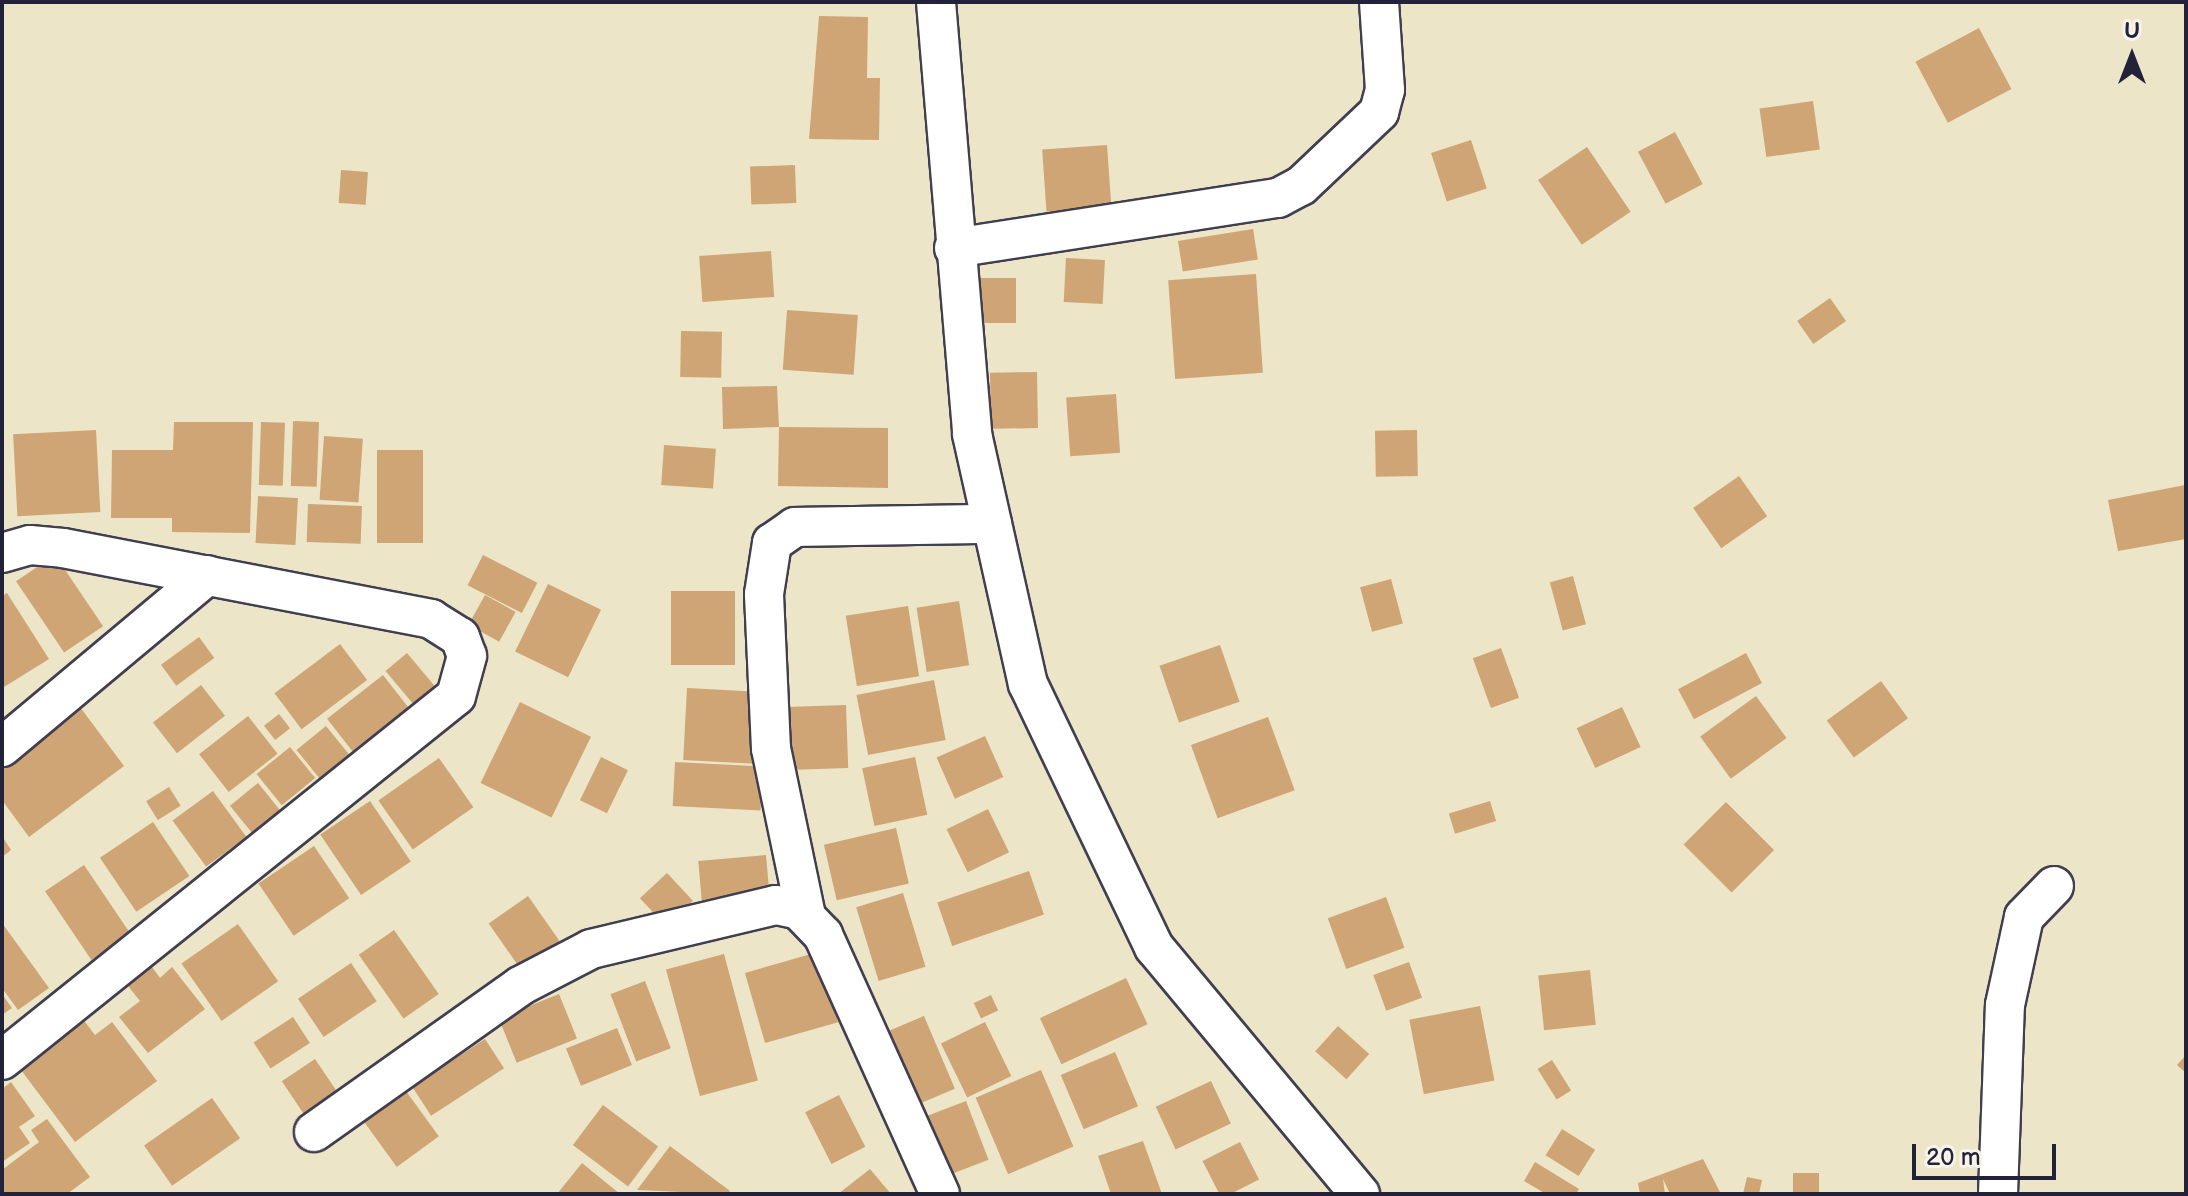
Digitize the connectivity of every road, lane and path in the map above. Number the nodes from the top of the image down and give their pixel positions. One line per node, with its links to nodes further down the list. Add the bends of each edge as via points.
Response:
1 (936, 2): 3 (street)
2 (1379, 2): 3 (street, via 1385,90 1379,112 1301,186 1278,198)
3 (954, 248): 4 (street, via 972,434)
4 (992, 524): 9 (street, via 795,527 772,543 764,594 771,749); 13 (street, via 1028,684 1154,947)
5 (2, 553): 6 (street, via 30,545 63,548)
6 (208, 575): 7 (street); 10 (street, via 431,619 460,637 467,656 456,696)
7 (2, 747)
8 (2054, 886): 14 (street, via 2024,917 2005,1005)
9 (806, 916): 11 (street, via 791,907 760,907 591,949 520,986); 12 (street, via 823,935)
10 (2, 1060)
11 (314, 1132)
12 (940, 1194)
13 (1360, 1194)
14 (1998, 1194)

